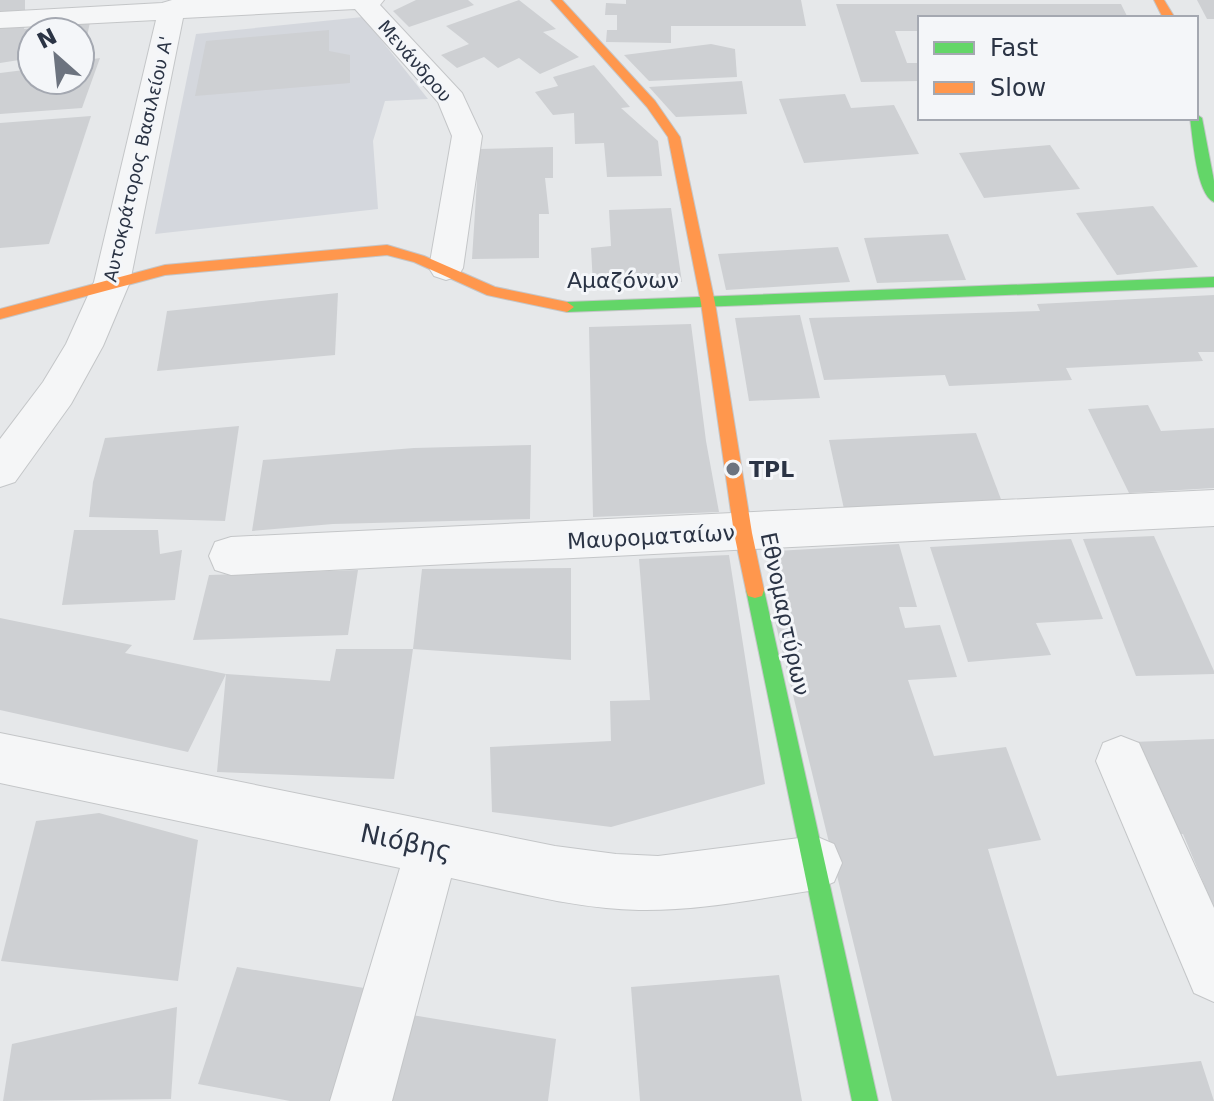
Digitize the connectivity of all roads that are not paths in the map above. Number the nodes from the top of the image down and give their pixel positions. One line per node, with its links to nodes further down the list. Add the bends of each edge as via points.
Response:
1 (362, 0): 2 (street); 4 (street); 9 (street, Μενάνδρου, via 452,99 467,136)
2 (371, 0)
3 (556, 0): 12 (street, Εθνομαρτύρων, via 673,133)
4 (172, 8): 5 (street); 10 (street, Αυτοκράτορος Βασιλείου A')
5 (0, 20)
6 (1196, 120): 7 (street)
7 (1209, 171): 8 (street)
8 (1214, 198)
9 (446, 268): 10 (street, Αμαζόνων, via 387,250 165,270); 12 (street, Αμαζόνων, via 505,296 566,307)
10 (112, 282): 13 (street, Αμαζόνων); 14 (street, Αυτοκράτορος Βασιλείου A', via 57,393)
11 (1214, 282): 12 (street, Αμαζόνων)
12 (708, 303): 16 (street, Εθνομαρτύρων)
13 (0, 314)
14 (0, 470)
15 (1214, 508): 16 (street, Μαυροματαίων)
16 (743, 533): 17 (street, Μαυροματαίων); 21 (street, Εθνομαρτύρων)
17 (231, 556)
18 (0, 758): 20 (street, Νιόβης)
19 (1121, 761): 22 (street)
20 (433, 847): 21 (street, Νιόβης, via 555,873 635,883); 23 (street)
21 (815, 863): 24 (street, Εθνομαρτύρων)
22 (1214, 973)
23 (361, 1101)
24 (865, 1101)

